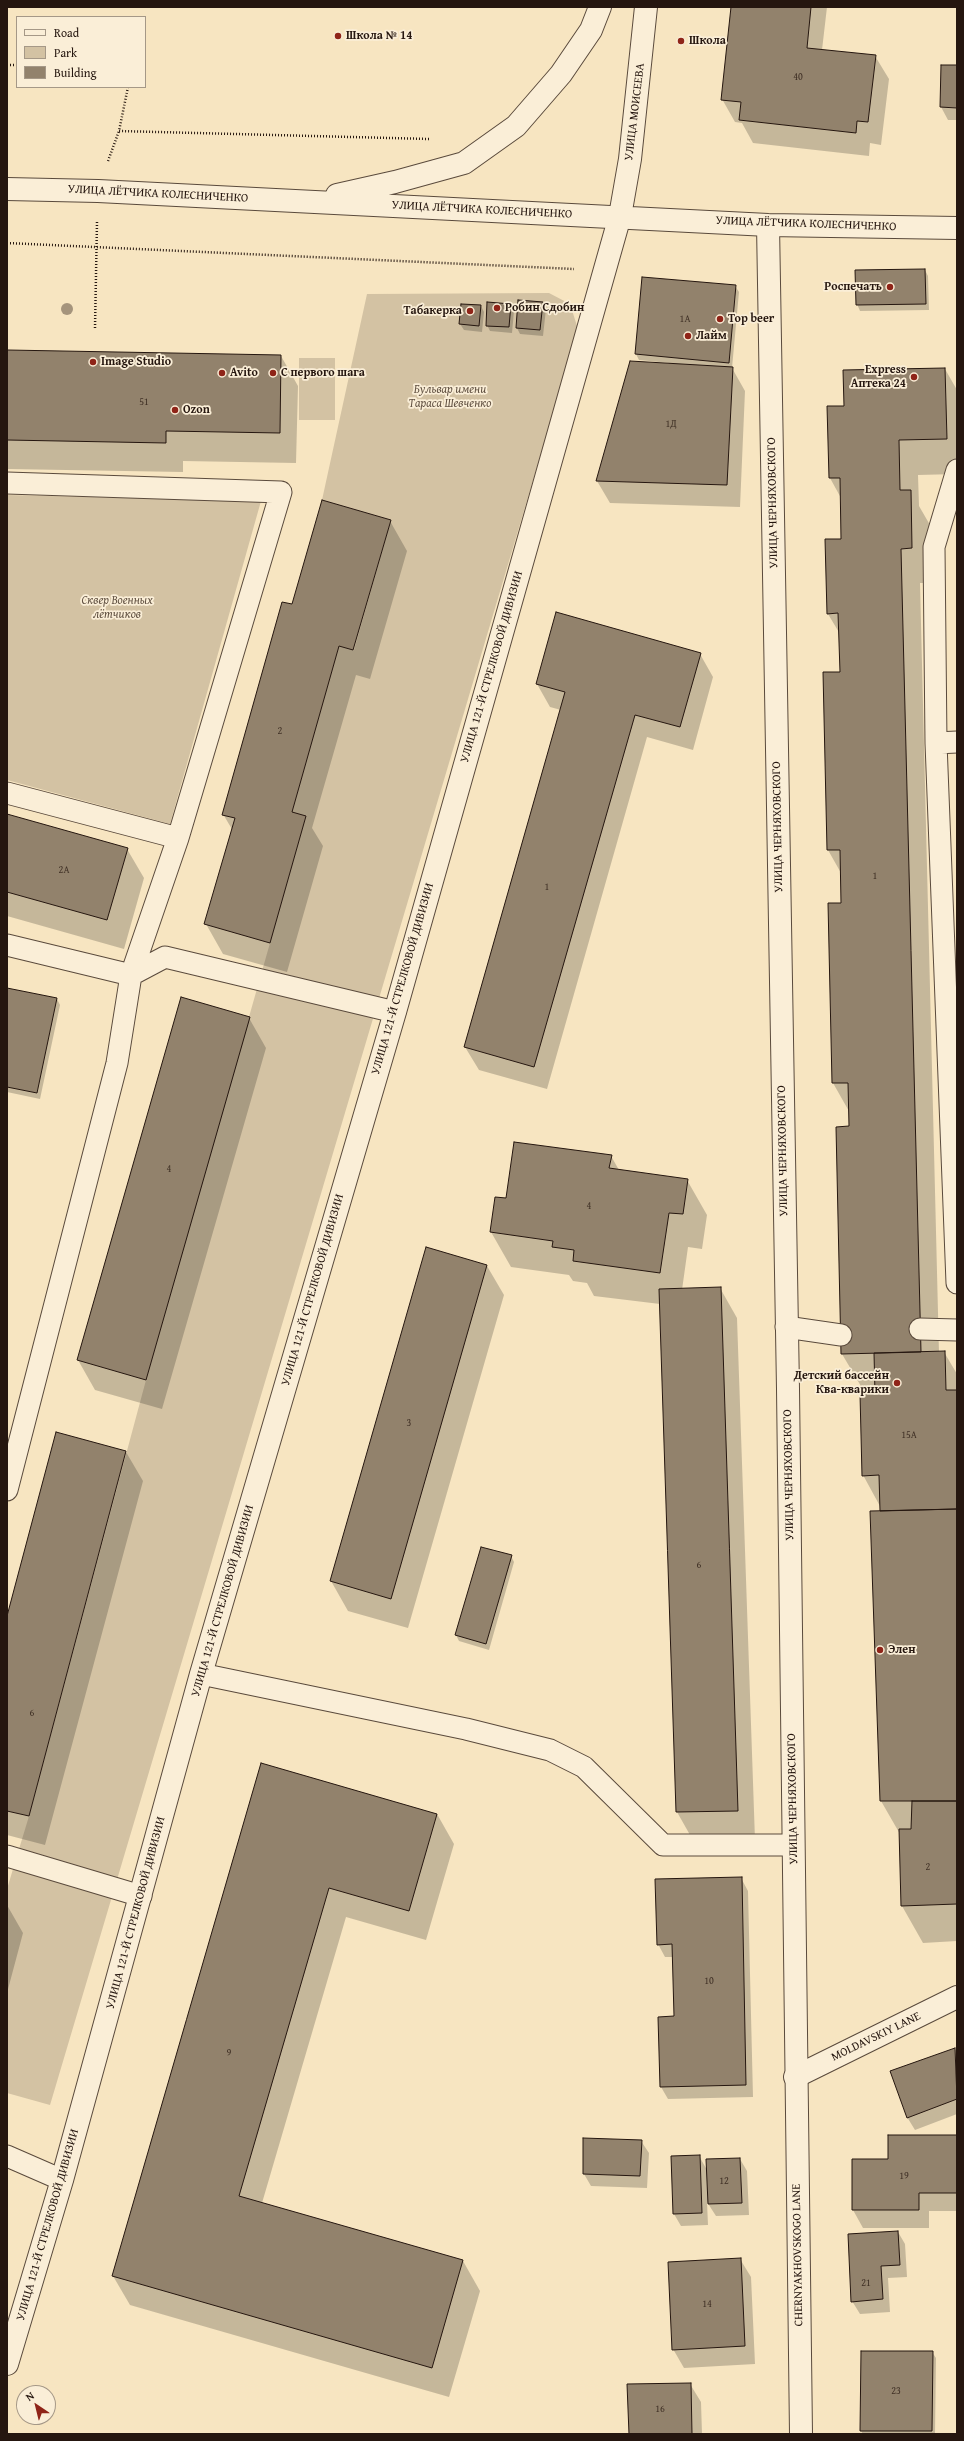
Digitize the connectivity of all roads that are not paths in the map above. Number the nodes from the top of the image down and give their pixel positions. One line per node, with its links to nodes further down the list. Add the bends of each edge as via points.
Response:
1 (600, 7): 4 (street, via 591,30 551,86 516,126 464,163 395,182)
2 (646, 7): 5 (street, УЛИЦА МОИСЕЕВА, via 630,159)
3 (7, 189): 4 (street, УЛИЦА ЛЁТЧИКА КОЛЕСНИЧЕНКО, via 98,190)
4 (308, 201): 5 (street, УЛИЦА ЛЁТЧИКА КОЛЕСНИЧЕНКО)
5 (620, 216): 6 (street, УЛИЦА ЛЁТЧИКА КОЛЕСНИЧЕНКО); 16 (street, УЛИЦА 121-Й СТРЕЛКОВОЙ ДИВИЗИИ)
6 (768, 225): 7 (street, УЛИЦА ЛЁТЧИКА КОЛЕСНИЧЕНКО); 18 (street, УЛИЦА ЧЕРНЯХОВСКОГО)
7 (957, 228)
8 (957, 470): 10 (lane, via 934,547)
9 (7, 483): 13 (lane, via 281,492)
10 (936, 742): 11 (lane); 17 (lane)
11 (957, 742)
12 (7, 793): 13 (lane)
13 (178, 838): 15 (lane)
14 (7, 945): 15 (lane)
15 (131, 975): 16 (lane, via 165,957); 22 (lane, via 117,1063)
16 (395, 1012): 23 (street, УЛИЦА 121-Й СТРЕЛКОВОЙ ДИВИЗИИ)
17 (957, 1283)
18 (786, 1327): 21 (lane); 24 (street, УЛИЦА ЧЕРНЯХОВСКОГО)
19 (920, 1329): 20 (lane)
20 (957, 1330)
21 (841, 1335)
22 (7, 1490)
23 (201, 1674): 24 (lane, via 466,1729 550,1750 584,1767 663,1845); 26 (street, УЛИЦА 121-Й СТРЕЛКОВОЙ ДИВИЗИИ)
24 (793, 1845): 28 (street, УЛИЦА ЧЕРНЯХОВСКОГО)
25 (7, 1856): 26 (lane)
26 (141, 1896): 30 (street, УЛИЦА 121-Й СТРЕЛКОВОЙ ДИВИЗИИ)
27 (957, 1997): 28 (street, MOLDAVSKIY LANE)
28 (795, 2077): 33 (street, CHERNYAKHOVSKOGO LANE)
29 (7, 2156): 30 (lane)
30 (62, 2180): 31 (street, УЛИЦА 121-Й СТРЕЛКОВОЙ ДИВИЗИИ)
31 (11, 2336): 32 (street, УЛИЦА 121-Й СТРЕЛКОВОЙ ДИВИЗИИ)
32 (7, 2364)
33 (801, 2434)

